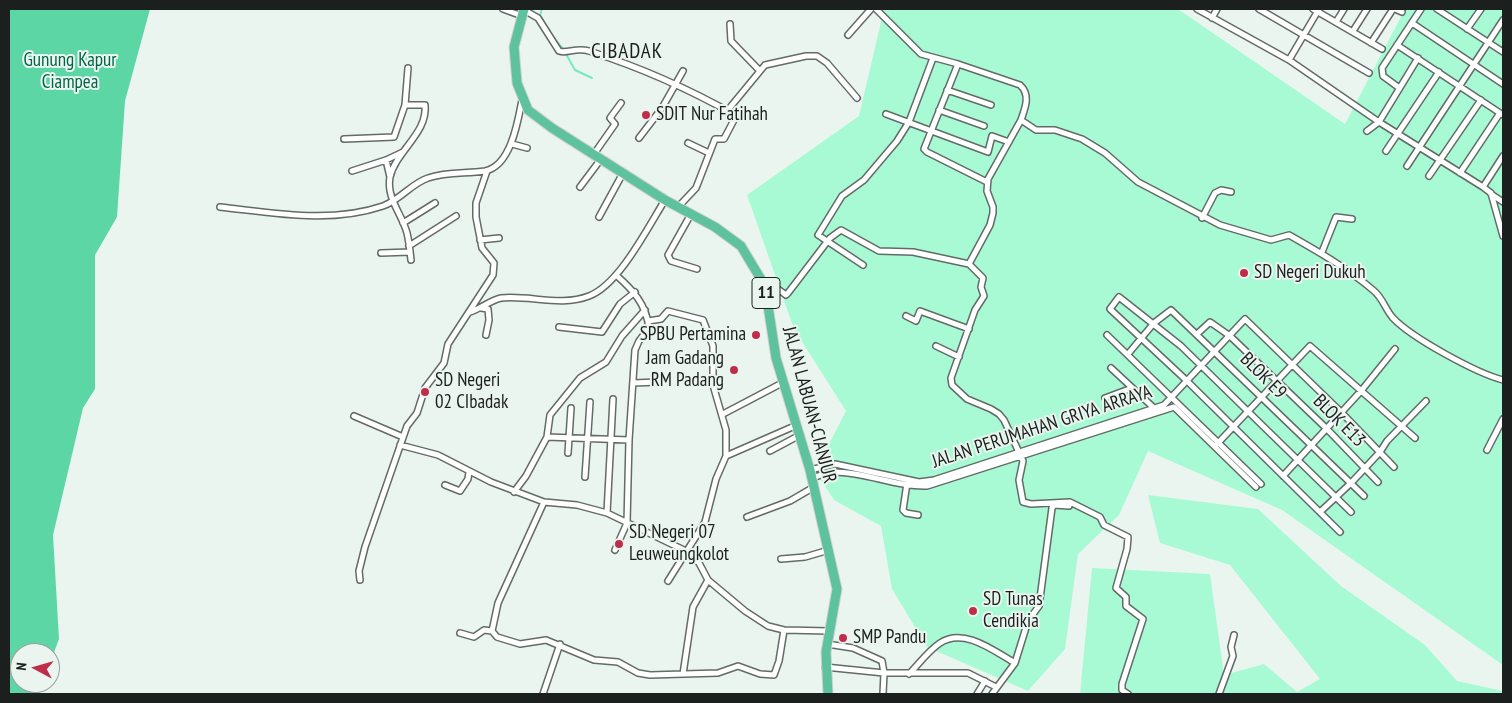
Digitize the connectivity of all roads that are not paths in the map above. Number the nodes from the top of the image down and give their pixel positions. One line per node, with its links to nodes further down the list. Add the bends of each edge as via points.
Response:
1 (503, 9): 15 (street)
2 (871, 9): 26 (street)
3 (876, 9): 32 (street, via 917,52)
4 (1197, 9): 18 (street)
5 (1217, 9): 18 (street)
6 (1259, 9): 25 (street)
7 (1344, 9): 20 (street)
8 (1367, 9): 24 (street)
9 (1394, 9): 16 (street); 28 (street)
10 (1421, 9): 21 (street)
11 (1438, 9): 17 (street)
12 (1452, 9): 17 (street)
13 (1481, 9): 23 (street)
14 (1316, 10): 20 (street); 25 (street)
15 (523, 12): 43 (street, via 535,15 556,47 565,52 581,48 627,63); 48 (highway, JALAN LABUAN-CIANJUR / 11, via 514,47 517,83)
16 (1402, 12)
17 (1448, 15): 23 (street)
18 (1212, 18): 34 (street)
19 (1503, 20): 27 (street)
20 (1336, 22): 24 (street)
21 (1412, 22): 29 (street); 36 (street)
22 (730, 24): 38 (street, via 730,41)
23 (1467, 29): 27 (street)
24 (1353, 31): 28 (street)
25 (1304, 34): 34 (street); 41 (street)
26 (848, 35)
27 (1489, 42): 31 (street); 36 (street)
28 (1371, 43): 30 (street)
29 (1397, 44): 33 (street); 45 (street, via 1382,72)
30 (1382, 49)
31 (1503, 52)
32 (933, 58): 35 (street); 58 (street)
33 (1418, 58): 40 (street); 45 (street)
34 (1289, 60): 59 (street)
35 (958, 64): 46 (street); 57 (street, via 1014,82 1024,89 1027,100)
36 (1474, 65): 42 (street); 44 (street)
37 (408, 68): 51 (street)
38 (760, 70): 47 (street, via 765,65 785,60 817,56); 54 (street)
39 (683, 71): 43 (street)
40 (1439, 72): 44 (street); 63 (street)
41 (1369, 73)
42 (1503, 84)
43 (674, 85): 54 (street); 64 (street, via 662,108)
44 (1459, 86): 49 (street); 69 (street)
45 (1398, 88): 59 (street)
46 (947, 90): 52 (street); 53 (street)
47 (857, 98)
48 (522, 99): 68 (street); 74 (highway, JALAN LABUAN-CIANJUR / 11, via 538,118)
49 (1481, 100): 56 (street); 77 (street)
50 (621, 103): 74 (street, via 610,118 616,124)
51 (405, 104): 65 (street, via 394,137); 71 (street, via 425,105 426,109 422,125)
52 (990, 105)
53 (939, 110): 60 (street); 61 (street)
54 (727, 111): 73 (street, via 735,118 724,139 715,139)
55 (886, 114): 58 (street)
56 (1502, 114): 82 (street)
57 (1021, 120): 66 (street); 99 (street, via 1036,130 1055,130 1089,142 1138,182)
58 (909, 122): 61 (street); 105 (street, via 892,148 864,180 849,189 838,202 818,235)
59 (1379, 122): 62 (street); 63 (street)
60 (984, 126)
61 (930, 130): 66 (street, via 988,152 992,136); 85 (street, via 925,151)
62 (1367, 131)
63 (1398, 133): 69 (street); 72 (street)
64 (639, 138)
65 (344, 139)
66 (1009, 142): 85 (street)
67 (688, 143): 73 (street)
68 (512, 144): 70 (street); 80 (street, via 502,159)
69 (1419, 147): 77 (street); 78 (street)
70 (527, 148)
71 (406, 150): 76 (street); 84 (street)
72 (1386, 151)
73 (709, 153): 94 (street, via 696,188)
74 (597, 156): 81 (highway, JALAN LABUAN-CIANJUR / 11); 86 (street)
75 (1503, 157): 87 (street)
76 (386, 160): 79 (street); 84 (street)
77 (1440, 160): 82 (street); 83 (street)
78 (1407, 166)
79 (352, 171)
80 (487, 171): 91 (street, via 450,172 426,178); 104 (street, via 476,203)
81 (623, 173): 90 (highway, JALAN LABUAN-CIANJUR / 11); 98 (street)
82 (1460, 173): 87 (street)
83 (1428, 176)
84 (390, 177): 91 (street, via 389,190)
85 (987, 182): 110 (street, via 993,213)
86 (580, 187)
87 (1482, 187): 89 (street)
88 (1231, 192): 99 (street, via 1221,190 1215,193)
89 (1491, 194): 92 (street); 102 (street)
90 (665, 200): 94 (highway, JALAN LABUAN-CIANJUR / 11); 113 (street)
91 (393, 201): 95 (street, via 350,214 310,217); 101 (street)
92 (1503, 202)
93 (435, 203): 101 (street)
94 (678, 206): 96 (highway, JALAN LABUAN-CIANJUR / 11)
95 (220, 207)
96 (691, 214): 112 (street, via 668,254 671,261); 114 (highway, JALAN LABUAN-CIANJUR / 11, via 741,246)
97 (456, 216): 106 (street)
98 (599, 217)
99 (1202, 218): 107 (street, via 1271,240 1290,235)
100 (1352, 219): 107 (street, via 1336,217)
101 (403, 223): 106 (street)
102 (1503, 236)
103 (499, 238): 104 (street)
104 (480, 240): 118 (street, via 494,263 494,271 492,280)
105 (826, 242): 110 (street, via 841,230 879,251 913,252); 111 (street); 114 (street, via 788,294)
106 (410, 249): 108 (street); 109 (street)
107 (1322, 252): 138 (street, via 1376,292 1400,324 1469,365)
108 (381, 253)
109 (411, 260)
110 (969, 264): 123 (street, via 983,278 984,296)
111 (863, 265)
112 (697, 269)
113 (616, 275): 115 (street); 116 (street, via 597,292 582,298 549,302 500,298)
114 (765, 286): 141 (highway, JALAN LABUAN-CIANJUR / 11, via 772,341)
115 (635, 292): 117 (street); 122 (street, via 620,304 602,332)
116 (481, 308): 118 (street); 125 (street, via 488,309)
117 (644, 310): 120 (street); 165 (street, via 606,362 580,378 550,415)
118 (469, 312): 166 (street, via 448,344 444,363 425,388 417,412)
119 (906, 316): 123 (street, via 916,321 920,311)
120 (648, 321): 142 (street, via 647,332 635,350); 155 (street, via 661,319 668,311 703,320 713,346 713,385)
121 (1154, 323): 124 (street, BLOK E9, via 1171,310); 128 (street); 128 (street, via 1119,297 1110,309); 134 (street)
122 (560, 327)
123 (969, 329): 133 (street)
124 (1197, 334): 127 (street, BLOK E13, via 1210,322); 130 (street, BLOK E9)
125 (486, 335)
126 (1107, 335): 132 (street)
127 (1230, 336): 130 (street, JALAN PERUMAHAN GRIYA ARRAYA); 135 (street, JALAN PERUMAHAN GRIYA ARRAYA, via 1245,319); 139 (street, BLOK E13)
128 (1141, 337): 132 (street); 137 (street)
129 (936, 346): 133 (street)
130 (1214, 350): 134 (street, JALAN PERUMAHAN GRIYA ARRAYA); 146 (street, BLOK E9)
131 (1395, 350): 144 (street)
132 (1128, 354): 145 (street)
133 (959, 357): 181 (street, via 951,378 952,385 967,399 1000,414)
134 (1200, 365): 137 (street, JALAN PERUMAHAN GRIYA ARRAYA); 153 (street)
135 (1292, 365): 139 (street); 144 (street, via 1310,346); 154 (street)
136 (1111, 368): 143 (street)
137 (1186, 380): 145 (street, JALAN PERUMAHAN GRIYA ARRAYA); 161 (street)
138 (1503, 380)
139 (1277, 381): 146 (street); 163 (street, BLOK E13)
140 (658, 382): 142 (street)
141 (784, 382): 155 (street); 159 (highway, JALAN LABUAN-CIANJUR / 11)
142 (633, 383): 172 (street)
143 (1132, 388): 147 (street); 152 (street)
144 (1361, 391): 154 (street); 160 (street)
145 (1171, 397): 152 (street, JALAN PERUMAHAN GRIYA ARRAYA); 174 (street)
146 (1263, 397): 153 (street); 176 (street, BLOK E9)
147 (1105, 398)
148 (613, 399): 170 (street)
149 (1426, 401): 160 (street)
150 (590, 402): 168 (street)
151 (570, 408): 167 (street)
152 (1155, 410): 158 (street, JALAN PERUMAHAN GRIYA ARRAYA); 162 (street); 174 (street, via 1174,407 1258,486)
153 (1248, 411): 161 (street); 183 (street)
154 (1341, 412): 163 (street); 179 (street)
155 (723, 414): 182 (street)
156 (354, 416): 166 (street)
157 (1503, 419): 177 (street)
158 (1106, 423): 162 (street); 171 (street, JALAN PERUMAHAN GRIYA ARRAYA)
159 (797, 425): 164 (highway, JALAN LABUAN-CIANJUR / 11); 182 (street)
160 (1400, 426): 169 (street); 179 (street)
161 (1234, 427): 174 (street); 187 (street)
162 (1099, 429): 173 (street)
163 (1327, 429): 176 (street); 185 (street, BLOK E13)
164 (800, 435): 178 (street); 189 (highway, JALAN LABUAN-CIANJUR / 11)
165 (547, 436): 167 (street); 194 (street)
166 (403, 437): 175 (street)
167 (568, 437): 168 (street); 180 (street)
168 (588, 438): 170 (street); 188 (street)
169 (1415, 438)
170 (611, 439): 172 (street); 201 (street)
171 (1056, 439): 173 (street); 181 (street, JALAN PERUMAHAN GRIYA ARRAYA)
172 (629, 440): 204 (street)
173 (1064, 442): 181 (street)
174 (1217, 444)
175 (400, 445): 186 (street, via 438,455); 210 (street, via 365,546)
176 (1312, 446): 183 (street); 192 (street, BLOK E9)
177 (1487, 450)
178 (770, 451)
179 (1380, 452): 184 (street); 185 (street)
180 (568, 453)
181 (1019, 454): 190 (street, JALAN PERUMAHAN GRIYA ARRAYA, via 946,477); 232 (street, via 1023,467 1019,480 1026,504 1070,502 1100,517 1104,525 1128,536 1116,588 1126,597 1126,606 1143,619 1122,684 1122,690)
182 (726, 456): 208 (street, via 705,522)
183 (1299, 460): 187 (street); 196 (street)
184 (1394, 467)
185 (1365, 468): 191 (street, BLOK E13); 192 (street)
186 (469, 472): 193 (street, via 460,492); 194 (street)
187 (1283, 476): 199 (street)
188 (585, 477)
189 (812, 478): 190 (street, JALAN PERUMAHAN GRIYA ARRAYA, via 832,472); 203 (street, JALAN PERUMAHAN GRIYA ARRAYA, via 790,501); 207 (highway, JALAN LABUAN-CIANJUR / 11)
190 (907, 482): 202 (street, via 903,510)
191 (1378, 482)
192 (1351, 483): 195 (street, BLOK E9); 196 (street)
193 (445, 485)
194 (514, 492): 197 (street)
195 (1364, 496)
196 (1336, 498): 199 (street); 200 (street)
197 (544, 502): 201 (street); 214 (street, via 498,602)
198 (1069, 506): 220 (street, via 1054,505 1052,508 1042,596 1028,621)
199 (1320, 512): 205 (street)
200 (1351, 512)
201 (607, 513): 204 (street)
202 (918, 515)
203 (747, 517)
204 (628, 523): 206 (street); 208 (street)
205 (1340, 532)
206 (615, 550)
207 (830, 550): 209 (street); 215 (highway, JALAN LABUAN-CIANJUR / 11, via 837,589)
208 (686, 551): 211 (street, via 699,563); 212 (street)
209 (781, 559)
210 (360, 580)
211 (708, 580): 213 (street, via 751,615 768,626); 223 (street, via 693,607)
212 (668, 581)
213 (784, 630): 215 (street); 223 (street, via 774,676 738,666 718,673)
214 (492, 631): 216 (street, via 484,630 474,636); 218 (street, via 496,637 520,644 546,640)
215 (829, 631): 219 (highway, JALAN LABUAN-CIANJUR / 11)
216 (460, 633)
217 (1234, 635): 233 (street, via 1233,656)
218 (560, 644): 223 (street, via 594,660 618,662 638,672); 228 (street)
219 (827, 644): 221 (highway, JALAN LABUAN-CIANJUR / 11); 222 (street, via 853,648 882,660)
220 (1015, 663): 224 (street, via 980,644 955,639 938,644); 226 (street)
221 (825, 667): 222 (street); 227 (highway, JALAN LABUAN-CIANJUR / 11)
222 (884, 673): 224 (street); 229 (street)
223 (683, 674)
224 (910, 674): 225 (street, via 968,673)
225 (985, 681): 226 (street); 230 (street)
226 (996, 687): 231 (street)
227 (826, 693)
228 (543, 694)
229 (883, 694)
230 (978, 694)
231 (992, 694)
232 (1128, 694)
233 (1219, 694)

